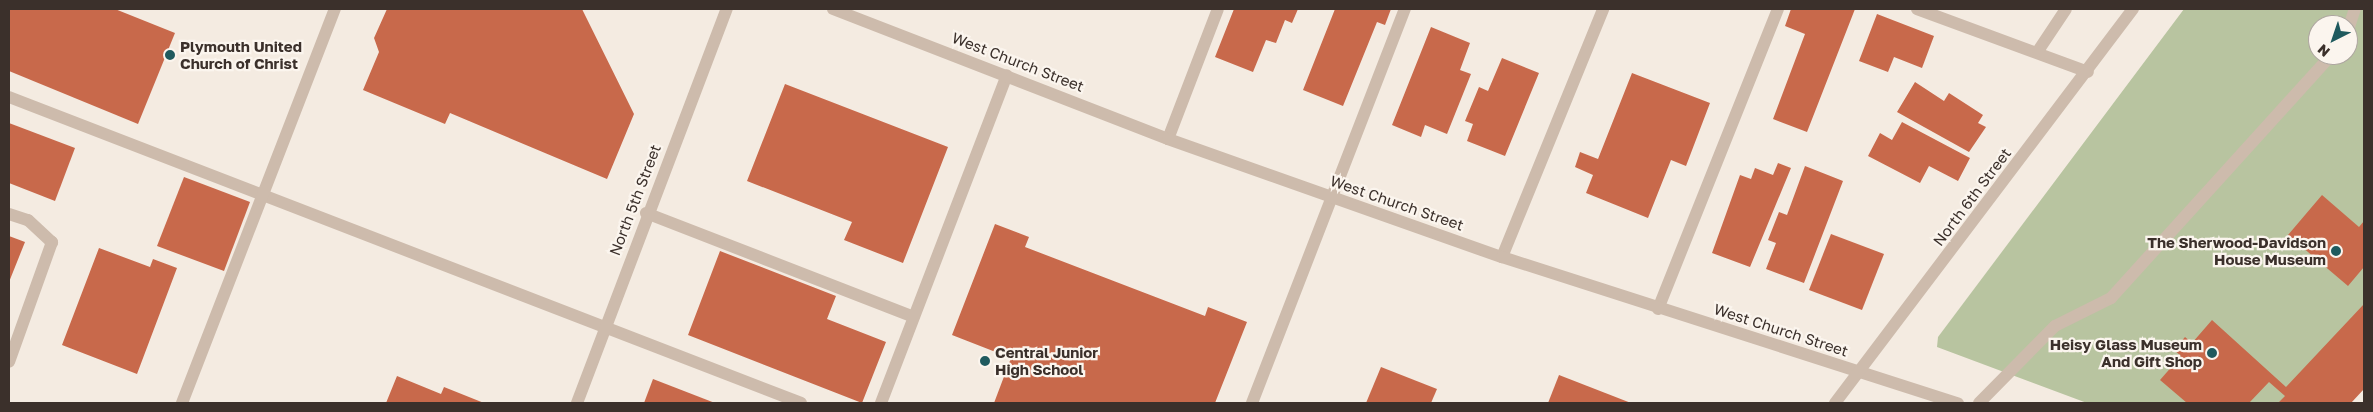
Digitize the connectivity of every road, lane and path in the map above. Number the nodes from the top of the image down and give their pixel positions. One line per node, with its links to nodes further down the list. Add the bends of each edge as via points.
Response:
1 (335, 9): 17 (street)
2 (726, 9): 19 (street, North 5th Street)
3 (833, 9): 14 (street, West Church Street)
4 (1218, 9): 16 (street)
5 (1405, 9): 18 (street)
6 (1603, 9): 21 (street)
7 (1778, 9): 22 (street)
8 (1917, 9): 11 (street)
9 (2066, 9): 11 (street)
10 (2130, 10): 13 (street, North 6th Street)
11 (2038, 51): 13 (street)
12 (2322, 65): 34 (street, via 2111,298 2056,326)
13 (2088, 72): 26 (street, North 6th Street)
14 (1007, 75): 16 (street, West Church Street); 23 (street)
15 (9, 97): 17 (street)
16 (1168, 139): 18 (street, West Church Street)
17 (261, 194): 24 (street); 27 (street)
18 (1331, 197): 21 (street, West Church Street); 31 (street)
19 (646, 213): 23 (street); 24 (street, North 5th Street)
20 (9, 214): 25 (street, via 28,220 52,242)
21 (1502, 257): 22 (street, West Church Street)
22 (1658, 309): 26 (street, West Church Street)
23 (914, 317): 30 (street)
24 (606, 325): 28 (street, North 5th Street); 29 (street)
25 (9, 362)
26 (1860, 373): 32 (street, North 6th Street); 33 (street, West Church Street)
27 (182, 403)
28 (577, 403)
29 (802, 403)
30 (881, 403)
31 (1252, 403)
32 (1834, 403)
33 (1958, 403)
34 (1979, 403)

